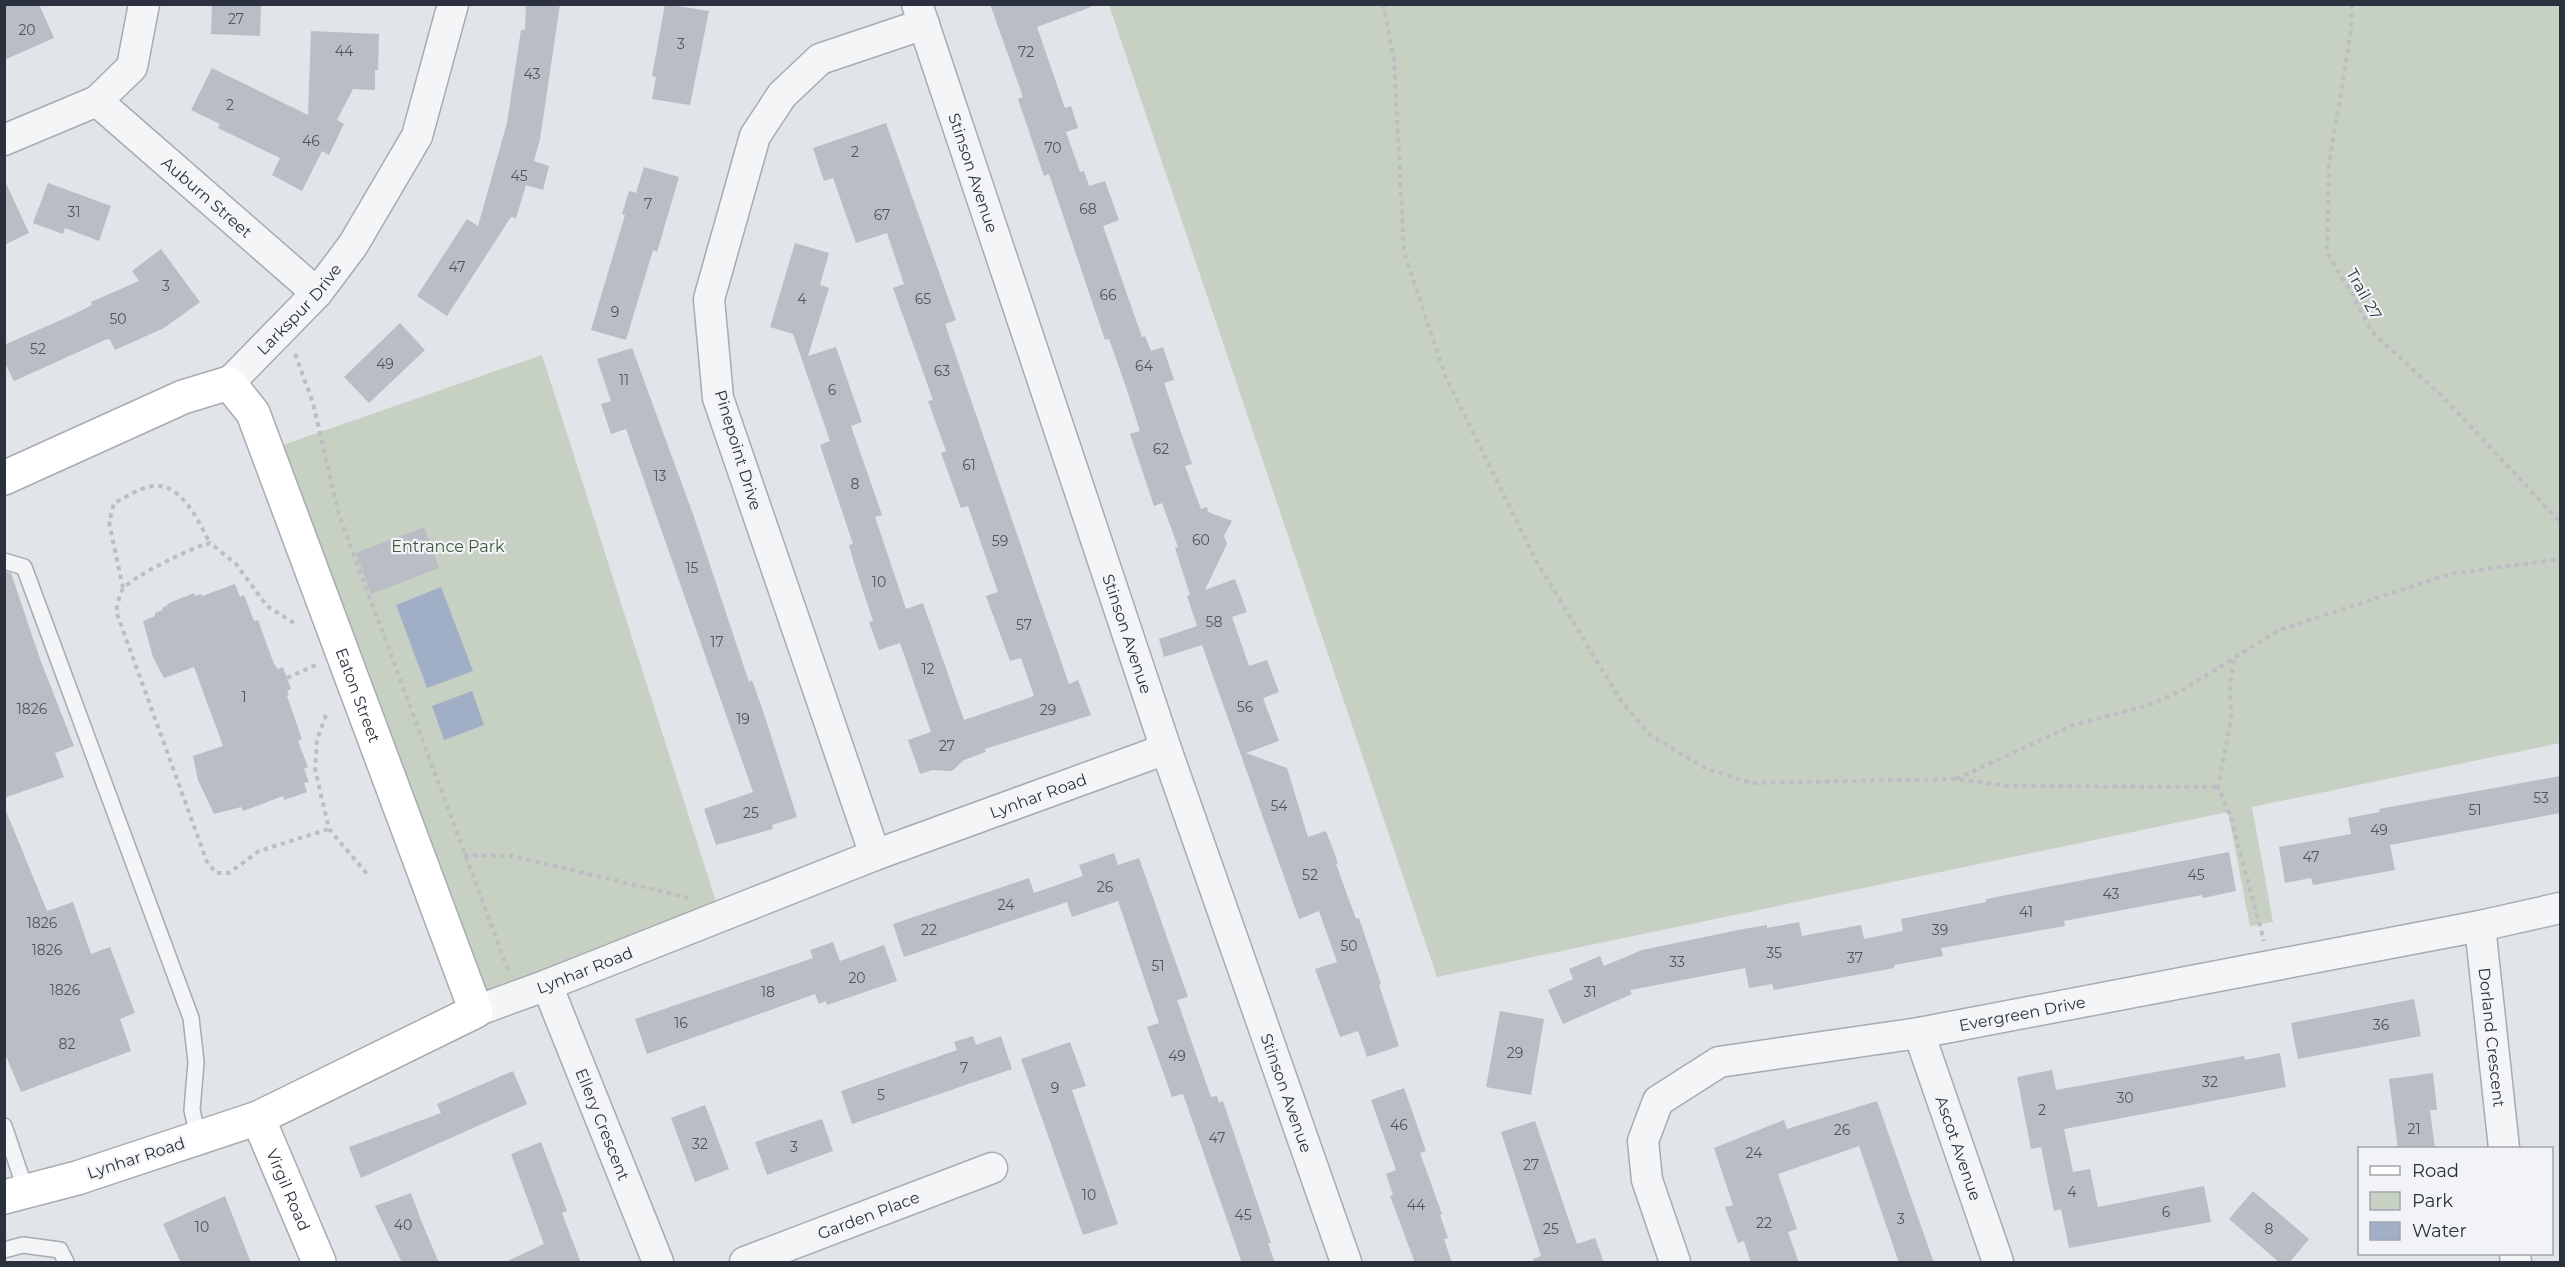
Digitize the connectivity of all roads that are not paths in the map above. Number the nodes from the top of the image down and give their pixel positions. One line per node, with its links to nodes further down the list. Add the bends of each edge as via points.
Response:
1 (144, 4): 4 (street, via 132,67)
2 (453, 4): 6 (street, Larkspur Drive, via 417,136 353,245)
3 (920, 14): 10 (street, Stinson Avenue); 11 (street, Pinepoint Drive, via 820,59 782,95 755,136 709,299 718,398)
4 (97, 101): 5 (street); 6 (street, Auburn Street)
5 (4, 140)
6 (317, 293): 7 (street, Larkspur Drive)
7 (229, 383): 8 (street, Larkspur Drive, via 183,397); 15 (street, Eaton Street, via 253,413)
8 (4, 478)
9 (4, 561): 19 (lane, via 24,567 191,1018 196,1062 192,1110)
10 (1166, 749): 11 (street, Lynhar Road); 28 (street, Stinson Avenue)
11 (875, 855): 14 (street, Lynhar Road)
12 (2560, 908): 13 (street, Evergreen Drive)
13 (2480, 926): 16 (street, Evergreen Drive); 20 (street, Dorland Crescent)
14 (547, 985): 15 (street, Lynhar Road); 26 (street, Ellery Crescent)
15 (476, 1011): 17 (street, Lynhar Road)
16 (1919, 1033): 29 (street, Evergreen Drive, via 1719,1062 1658,1101 1642,1141 1647,1180); 30 (street, Ascot Avenue)
17 (258, 1118): 19 (street, Lynhar Road); 25 (street, Virgil Road)
18 (4, 1126): 22 (lane)
19 (198, 1138): 22 (street, Lynhar Road)
20 (2504, 1147)
21 (992, 1168): 27 (street, Garden Place)
22 (15, 1194)
23 (4, 1250): 24 (lane, via 23,1245 60,1250)
24 (66, 1263)
25 (319, 1263)
26 (658, 1263)
27 (745, 1263)
28 (1346, 1263)
29 (1675, 1263)
30 (1998, 1263)

